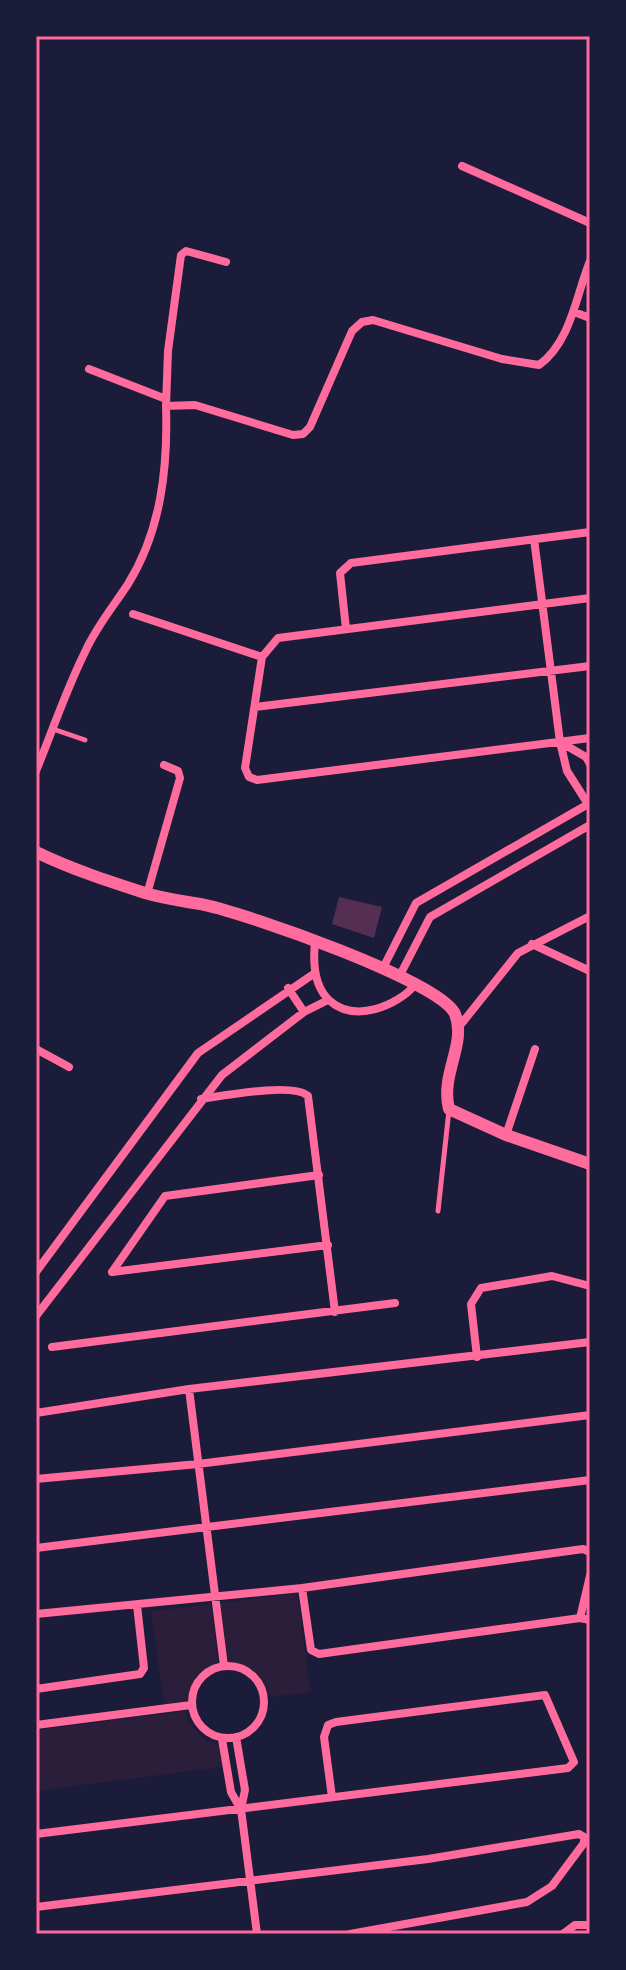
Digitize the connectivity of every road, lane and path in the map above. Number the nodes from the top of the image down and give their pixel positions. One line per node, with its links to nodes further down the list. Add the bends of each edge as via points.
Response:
1 (462, 166): 2 (street)
2 (590, 223)
3 (590, 261): 5 (street)
4 (226, 262): 8 (street, via 186,251 181,255)
5 (574, 312): 6 (street); 8 (street, via 539,365 502,359 389,323 362,322 352,331 310,427 298,435 195,405)
6 (590, 318)
7 (89, 369): 8 (street)
8 (166, 403): 19 (street, via 168,458 145,549 97,627)
9 (590, 532): 10 (street)
10 (534, 539): 12 (street); 14 (street, via 351,563 340,573)
11 (590, 598): 12 (street)
12 (542, 604): 14 (street); 17 (street)
13 (133, 614): 15 (street)
14 (346, 629): 15 (street, via 278,638)
15 (262, 657): 18 (street)
16 (590, 666): 17 (street)
17 (551, 671): 18 (street); 22 (street)
18 (255, 707): 22 (street, via 245,768 257,780)
19 (53, 729): 21 (lane); 25 (street)
20 (590, 738): 22 (street)
21 (85, 740)
22 (560, 742): 23 (street); 26 (street, via 567,771)
23 (590, 764)
24 (164, 765): 29 (street, via 178,771 180,778)
25 (36, 771)
26 (589, 804): 33 (street, via 416,903)
27 (590, 825): 36 (street, via 430,917)
28 (36, 852): 29 (main road)
29 (147, 894): 31 (main road, via 247,917)
30 (590, 916): 32 (street)
31 (315, 942): 33 (main road); 35 (street)
32 (532, 944): 34 (street); 41 (street, via 504,967)
33 (383, 968): 36 (main road)
34 (590, 971)
35 (315, 973): 38 (street); 39 (street)
36 (399, 977): 37 (main road)
37 (415, 985): 39 (street, via 405,997 377,1009 356,1010); 41 (main road, via 449,1005)
38 (288, 988): 40 (street); 52 (street, via 198,1053)
39 (328, 1000): 40 (street)
40 (304, 1012): 45 (street, via 222,1075)
41 (458, 1028): 46 (main road, via 445,1082)
42 (36, 1049): 44 (street)
43 (535, 1049): 47 (street)
44 (69, 1067)
45 (200, 1099): 49 (street, via 304,1092); 56 (street)
46 (449, 1109): 47 (main road); 50 (lane)
47 (506, 1135): 48 (main road)
48 (590, 1164)
49 (319, 1175): 51 (street); 51 (street, via 165,1196 112,1272)
50 (438, 1211)
51 (328, 1245): 55 (street)
52 (36, 1272)
53 (590, 1286): 59 (street, via 552,1276 481,1288 471,1304)
54 (395, 1303): 55 (street)
55 (335, 1312): 58 (street)
56 (36, 1316)
57 (590, 1342): 59 (street)
58 (52, 1347)
59 (477, 1357): 60 (street)
60 (189, 1389): 61 (street); 63 (street)
61 (36, 1413)
62 (590, 1415): 63 (street)
63 (198, 1464): 64 (street); 66 (street)
64 (36, 1479)
65 (590, 1480): 66 (street)
66 (205, 1528): 67 (street); 71 (street)
67 (36, 1548)
68 (590, 1552): 70 (street)
69 (590, 1576): 74 (street)
70 (302, 1588): 71 (street); 74 (street, via 311,1650 319,1654)
71 (214, 1596): 72 (street); 76 (street)
72 (137, 1605): 73 (street); 77 (street, via 144,1668 140,1674)
73 (36, 1614)
74 (580, 1618): 75 (street)
75 (590, 1620)
76 (224, 1666): 78 (street, via 200,1679); 80 (street, via 246,1670 264,1697 260,1719)
77 (36, 1689)
78 (191, 1705): 79 (street); 81 (street, via 198,1723)
79 (36, 1725)
80 (236, 1737): 81 (street); 83 (street, via 245,1790)
81 (222, 1739): 83 (street, via 231,1792)
82 (332, 1797): 82 (street, via 568,1768 574,1762 545,1695 336,1722 328,1725 324,1737); 83 (street)
83 (241, 1809): 84 (street); 85 (street)
84 (36, 1834)
85 (251, 1881): 86 (street); 88 (street); 89 (street, via 584,1837 552,1886 527,1902)
86 (36, 1907)
87 (590, 1925): 90 (street, via 575,1925)
88 (257, 1934)
89 (350, 1934)
90 (563, 1934)

